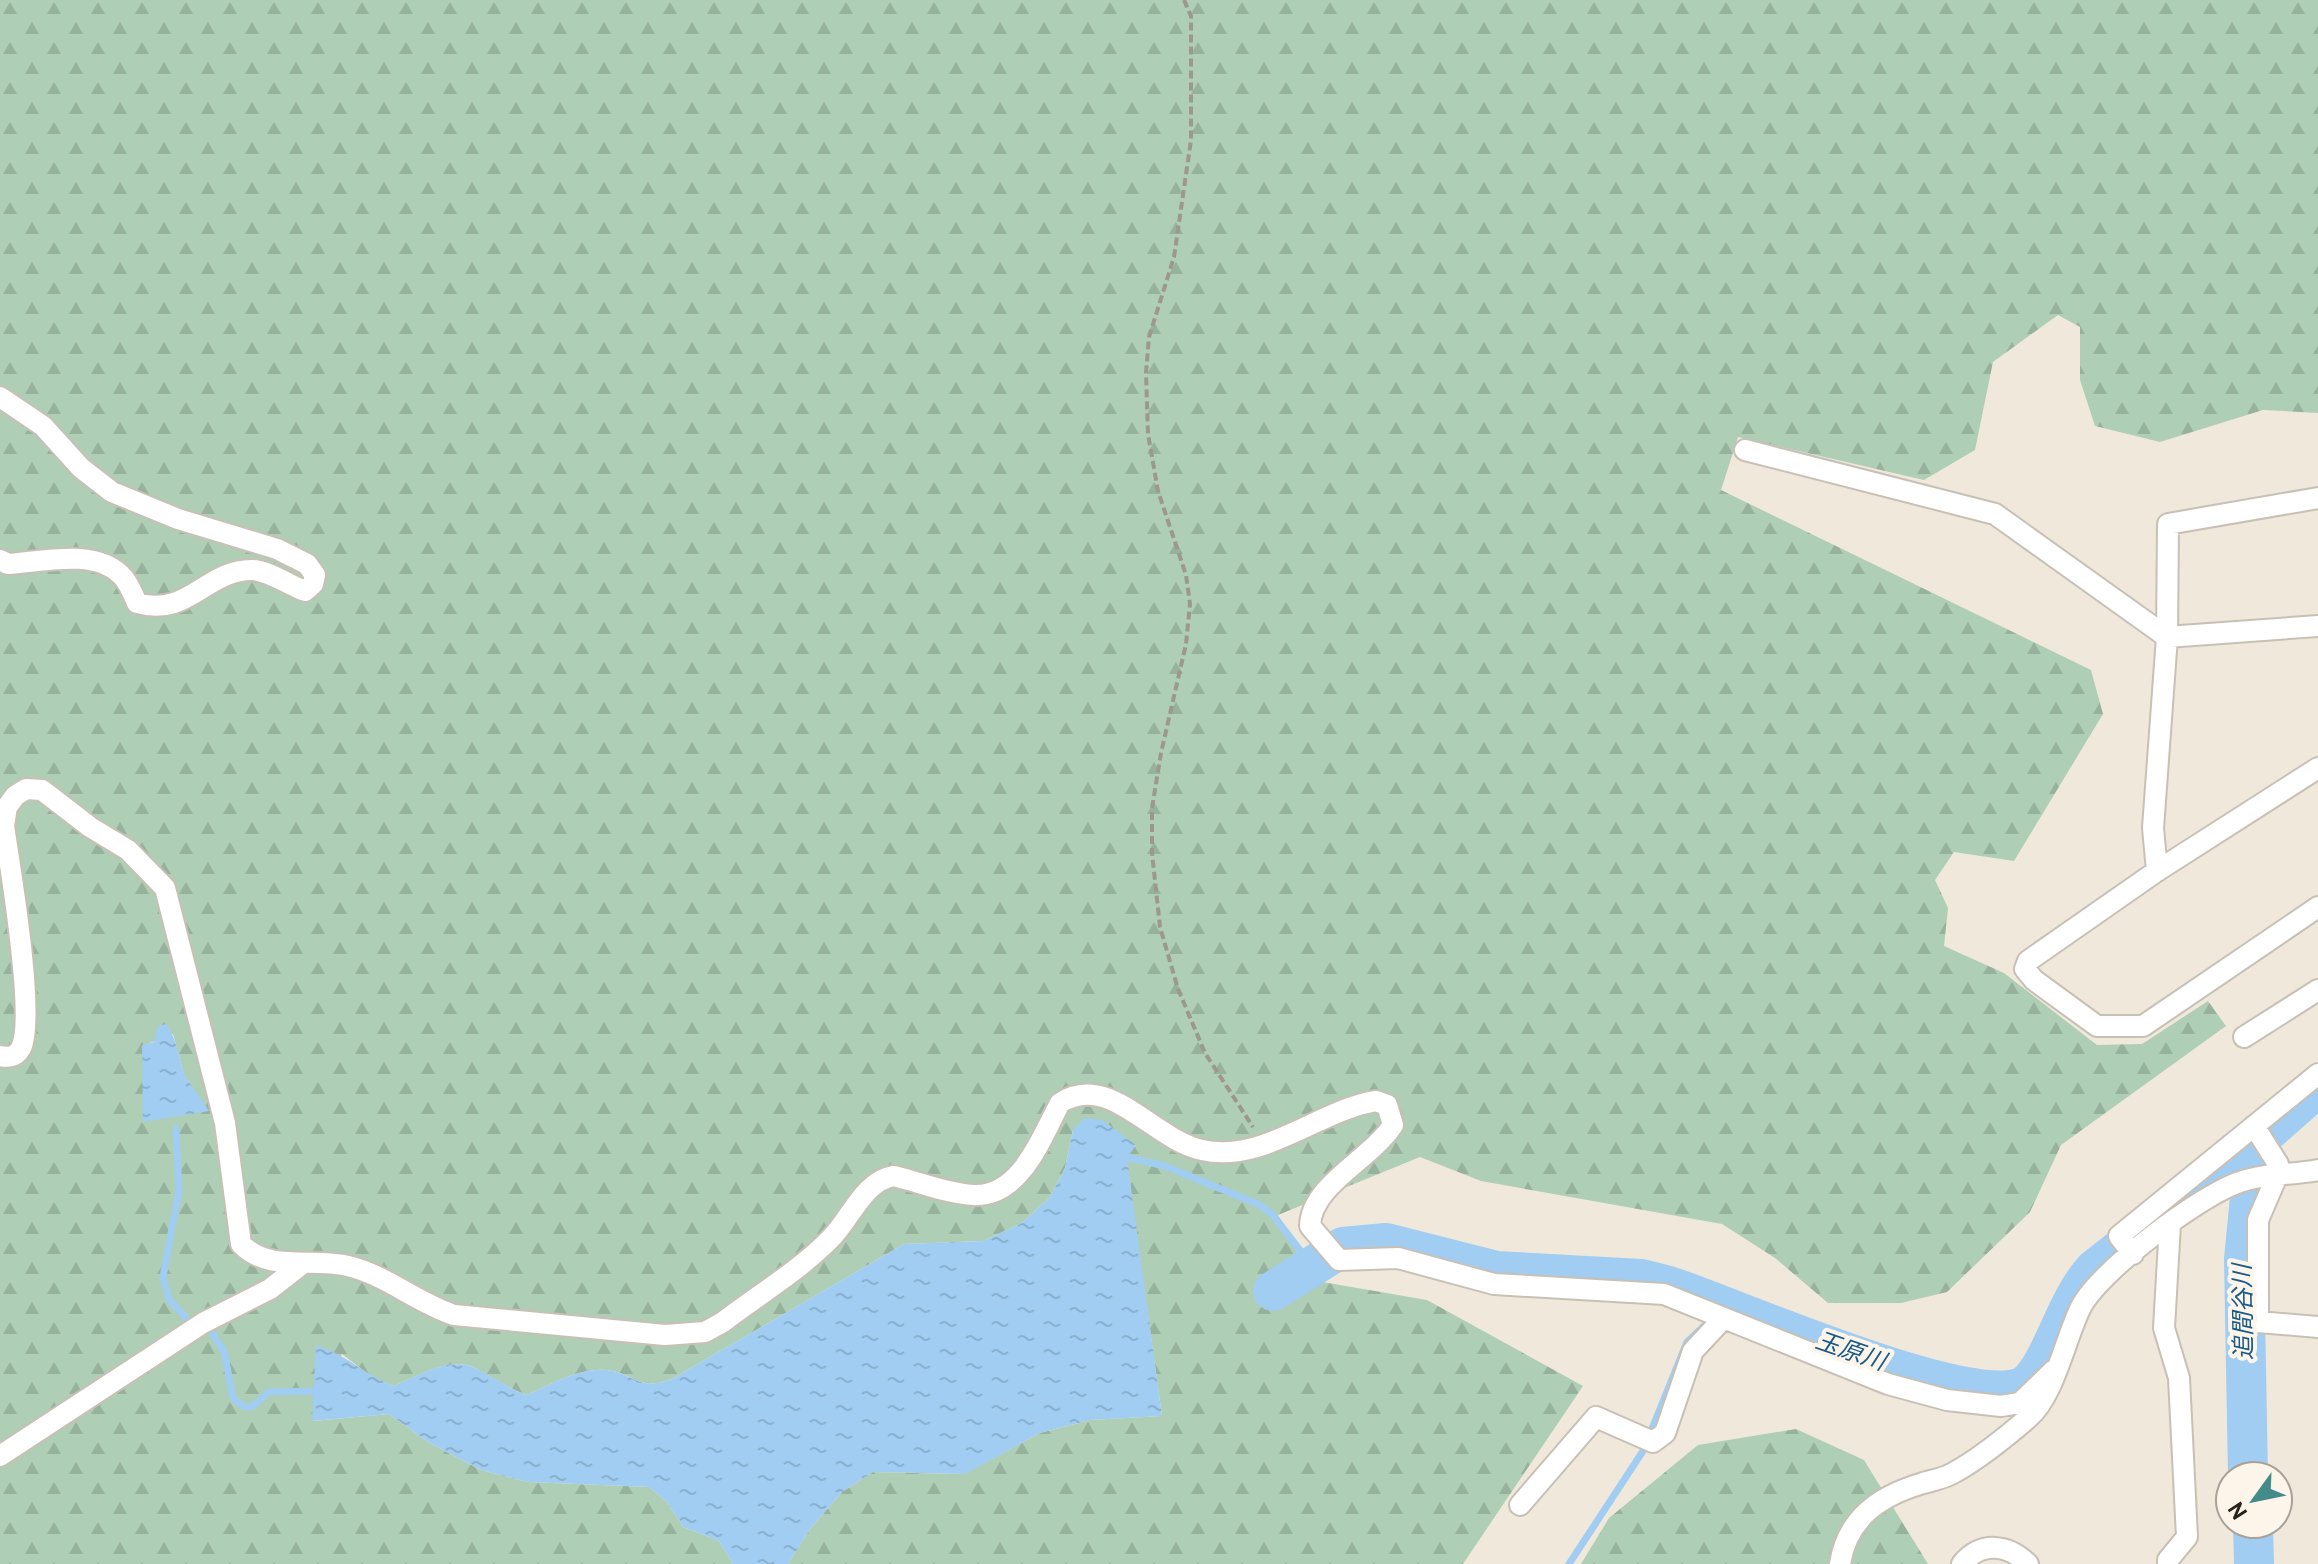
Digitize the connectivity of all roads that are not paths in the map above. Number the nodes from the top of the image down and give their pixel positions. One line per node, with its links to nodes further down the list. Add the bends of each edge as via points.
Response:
1 (0, 397): 4 (street, via 43,426 81,468 112,492 277,549 307,564 315,575 305,591 255,570 231,573 178,604 156,608 137,603 121,574 96,562)
2 (1745, 450): 6 (street, via 1995,514)
3 (2318, 498): 6 (street, via 2168,524)
4 (0, 560)
5 (2318, 626): 6 (street)
6 (2167, 637): 8 (street, via 2153,828)
7 (2318, 768): 8 (street)
8 (2157, 871): 9 (street, via 2028,961 2025,969 2034,980 2097,1026 2143,1026)
9 (2318, 907)
10 (2318, 990): 11 (street)
11 (2244, 1037)
12 (0, 1056): 22 (street, via 16,1054 25,1030 22,953 4,826 15,796 26,789 42,790 128,850 165,888 225,1123 241,1244 275,1261)
13 (2318, 1074): 14 (street)
14 (2260, 1134): 16 (street, via 2278,1164); 17 (street)
15 (2318, 1170): 16 (street)
16 (2259, 1178): 19 (street, via 2219,1190); 24 (street, via 2258,1322)
17 (2182, 1185): 18 (street); 19 (street)
18 (2157, 1205): 20 (street); 21 (street, via 2119,1236)
19 (2198, 1205): 20 (street)
20 (2171, 1224): 21 (street); 31 (street, via 2164,1328 2179,1378 2187,1537)
21 (2133, 1254): 25 (street, via 2091,1291)
22 (302, 1264): 23 (street, via 351,1266 454,1315 686,1335 723,1322 827,1242 883,1178 975,1195 1011,1182 1060,1103 1070,1096 1110,1097 1164,1136 1205,1151 1262,1143 1363,1103 1387,1105 1393,1125 1317,1198 1310,1226 1333,1253 1398,1258 1494,1284 1664,1294); 26 (street)
23 (1722, 1320): 25 (street, via 1888,1384 1947,1400 2020,1403); 27 (street, via 1693,1351 1665,1433 1649,1441 1596,1417)
24 (2318, 1327)
25 (2054, 1370): 28 (street, via 2044,1399 2030,1417 1954,1473 1869,1508 1852,1525)
26 (0, 1456)
27 (1520, 1505)
28 (1840, 1564)
29 (1962, 1564): 30 (street, via 1982,1548 1996,1547 2016,1552)
30 (2028, 1564)
31 (2168, 1564)

